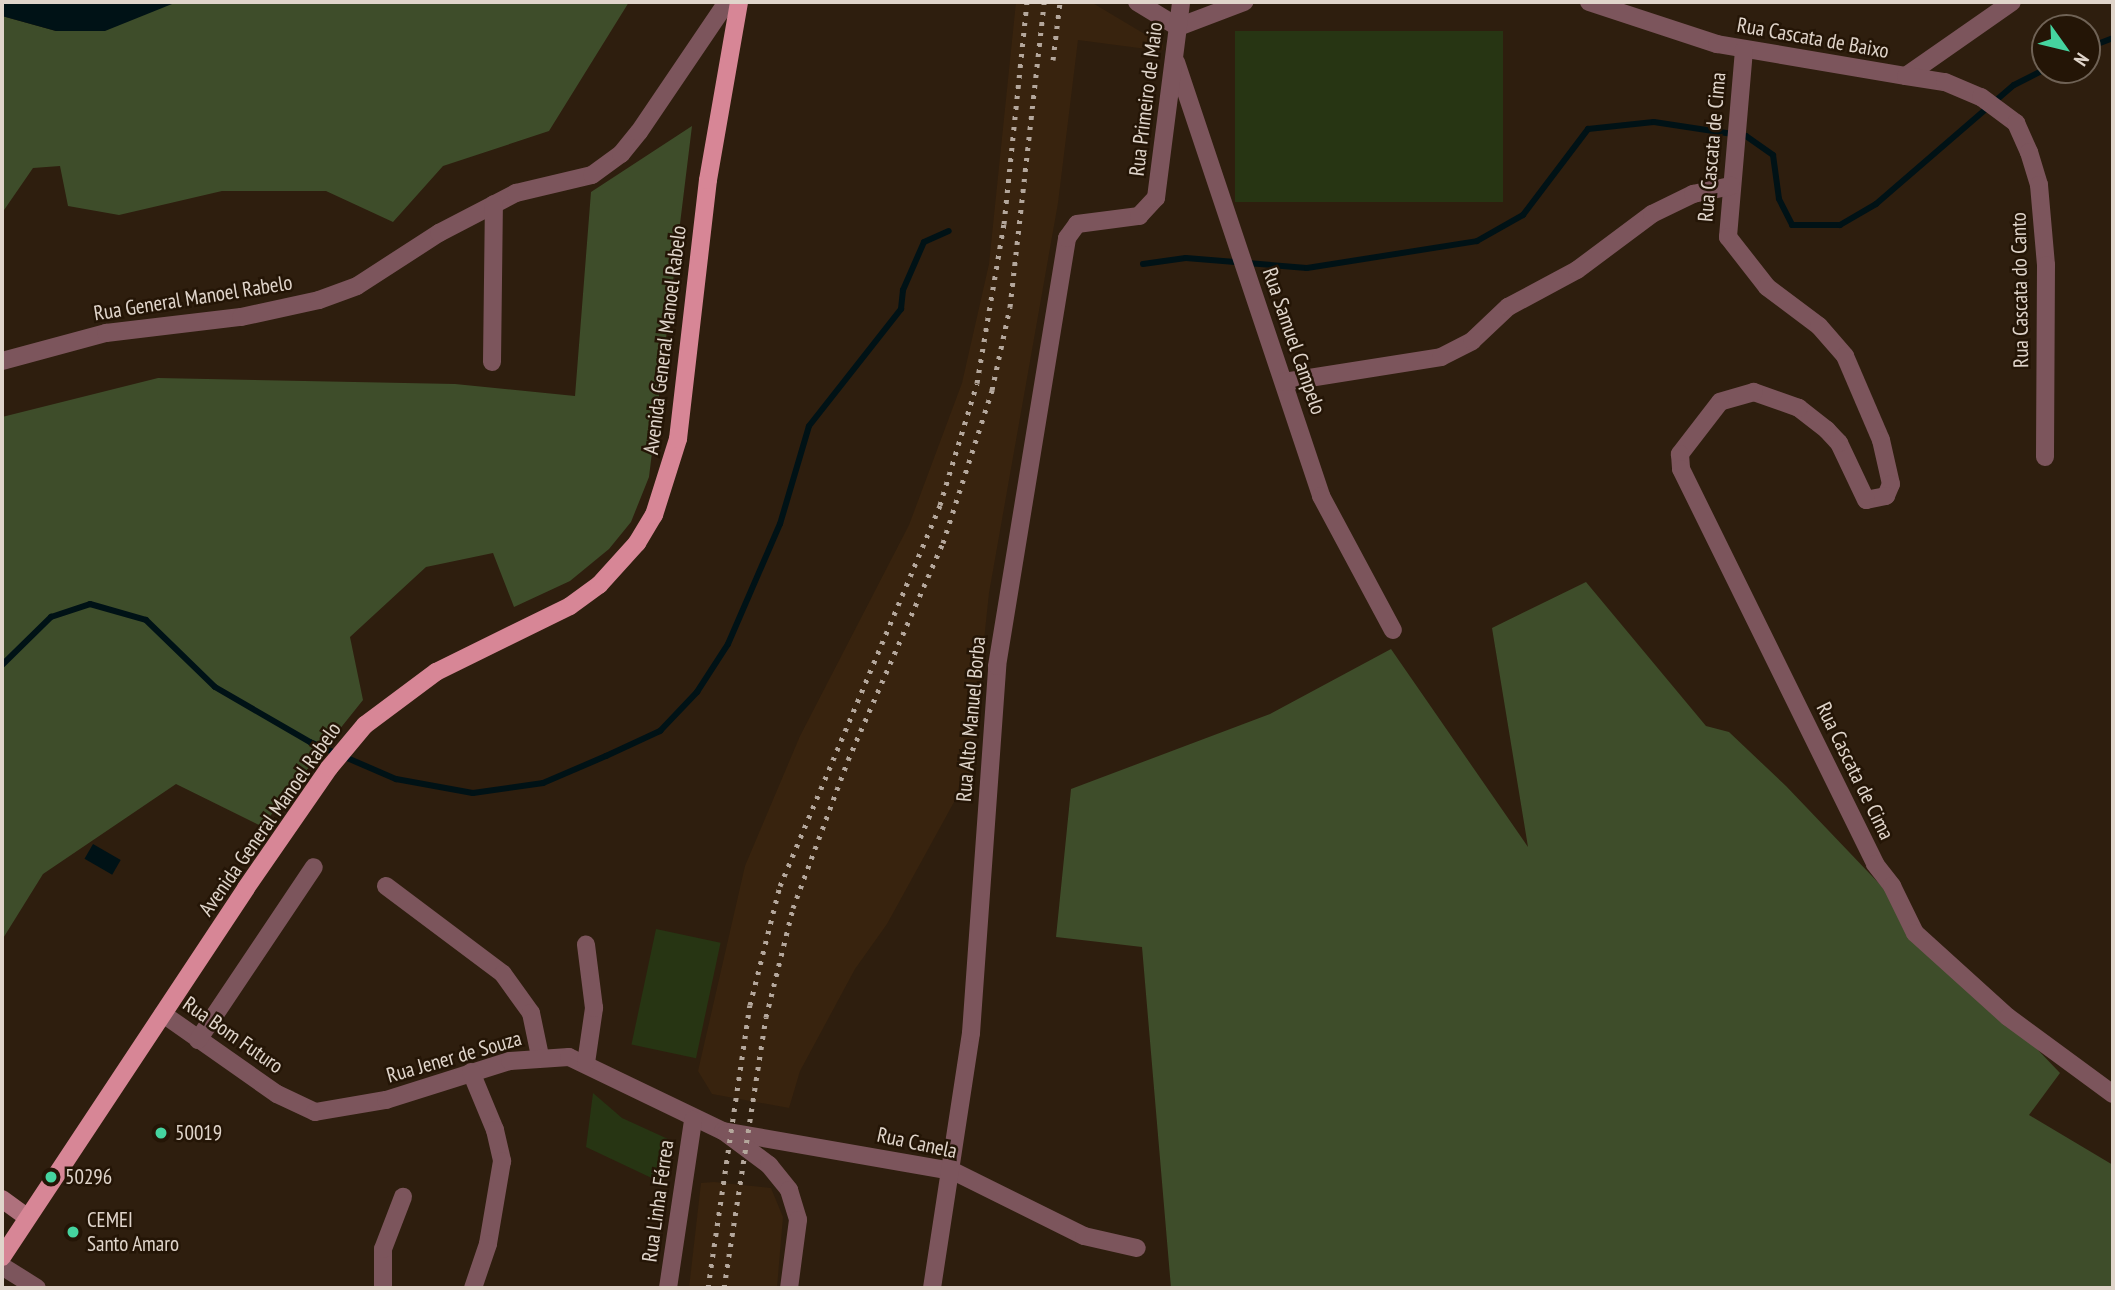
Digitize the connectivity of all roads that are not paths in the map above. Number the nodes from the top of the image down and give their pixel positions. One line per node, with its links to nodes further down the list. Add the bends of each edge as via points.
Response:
1 (727, 2): 13 (street, Rua General Manoel Rabelo, via 621,154 592,176 516,193)
2 (739, 2): 23 (main road, Avenida General Manoel Rabelo, via 708,180 678,439 654,515 637,544 590,592 444,666 402,693 365,726 329,768)
3 (1137, 2): 8 (street)
4 (1181, 2): 8 (street, Rua Primeiro de Maio)
5 (1244, 2): 8 (street)
6 (1589, 2): 9 (street, Rua Cascata de Baixo)
7 (2012, 2): 11 (street, Rua Cascata de Baixo)
8 (1178, 27): 10 (street, Rua Primeiro de Maio)
9 (1744, 50): 11 (street, Rua Cascata de Baixo); 12 (street, Rua Cascata de Cima)
10 (1175, 58): 14 (street, Rua Primeiro de Maio, via 1156,198 1139,216); 17 (street, Rua Samuel Campelo)
11 (1906, 76): 18 (street, Rua Cascata do Canto, via 1945,82 2003,110 2016,124 2039,185 2046,265)
12 (1731, 186): 17 (street, via 1693,194 1652,214 1577,270 1518,300 1472,341 1441,357); 29 (street, Rua Cascata de Cima, via 1728,237 1767,286 1819,326 1845,356 1881,440 1891,484 1886,496 1866,500 1839,443 1789,403 1754,392 1720,402 1680,454 1681,469 1875,864 1915,933 2008,1017)
13 (494, 204): 15 (street, Rua General Manoel Rabelo, via 357,286 319,300 240,317 95,336); 16 (street)
14 (1077, 224): 33 (street, Rua Alto Manuel Borba, via 1066,246 997,666 971,1033)
15 (2, 361)
16 (492, 362)
17 (1284, 382): 19 (street, Rua Samuel Campelo, via 1321,496)
18 (2045, 457)
19 (1393, 630)
20 (314, 867): 24 (street)
21 (386, 886): 25 (street, via 503,974 531,1013)
22 (586, 945): 26 (street, via 594,1008)
23 (163, 1014): 24 (street, Rua Bom Futuro); 36 (main road, Avenida General Manoel Rabelo)
24 (198, 1040): 28 (street, Rua Bom Futuro)
25 (540, 1056): 26 (street, Rua Jener de Souza); 27 (street, Rua Jener de Souza)
26 (586, 1063): 30 (street, Rua Jener de Souza)
27 (471, 1072): 28 (street, Rua Jener de Souza, via 328,1113 303,1108); 42 (street, via 495,1130 502,1161 488,1244)
28 (277, 1094)
29 (2113, 1094)
30 (693, 1120): 31 (street, Rua Jener de Souza); 43 (street, Rua Linha Férrea)
31 (723, 1131): 32 (street, Rua Jener de Souza); 44 (street, via 769,1165 789,1190 798,1220)
32 (757, 1137): 33 (street, Rua Canela)
33 (953, 1171): 37 (street, Rua Canela, via 1084,1236); 45 (street, Rua Alto Manuel Borba)
34 (403, 1197): 41 (street, via 383,1249)
35 (2, 1199): 36 (main road)
36 (27, 1217): 38 (main road, Avenida General Manoel Rabelo)
37 (1138, 1248)
38 (2, 1257)
39 (2, 1266): 40 (street)
40 (37, 1288)
41 (383, 1288)
42 (472, 1288)
43 (667, 1288)
44 (789, 1288)
45 (932, 1288)

